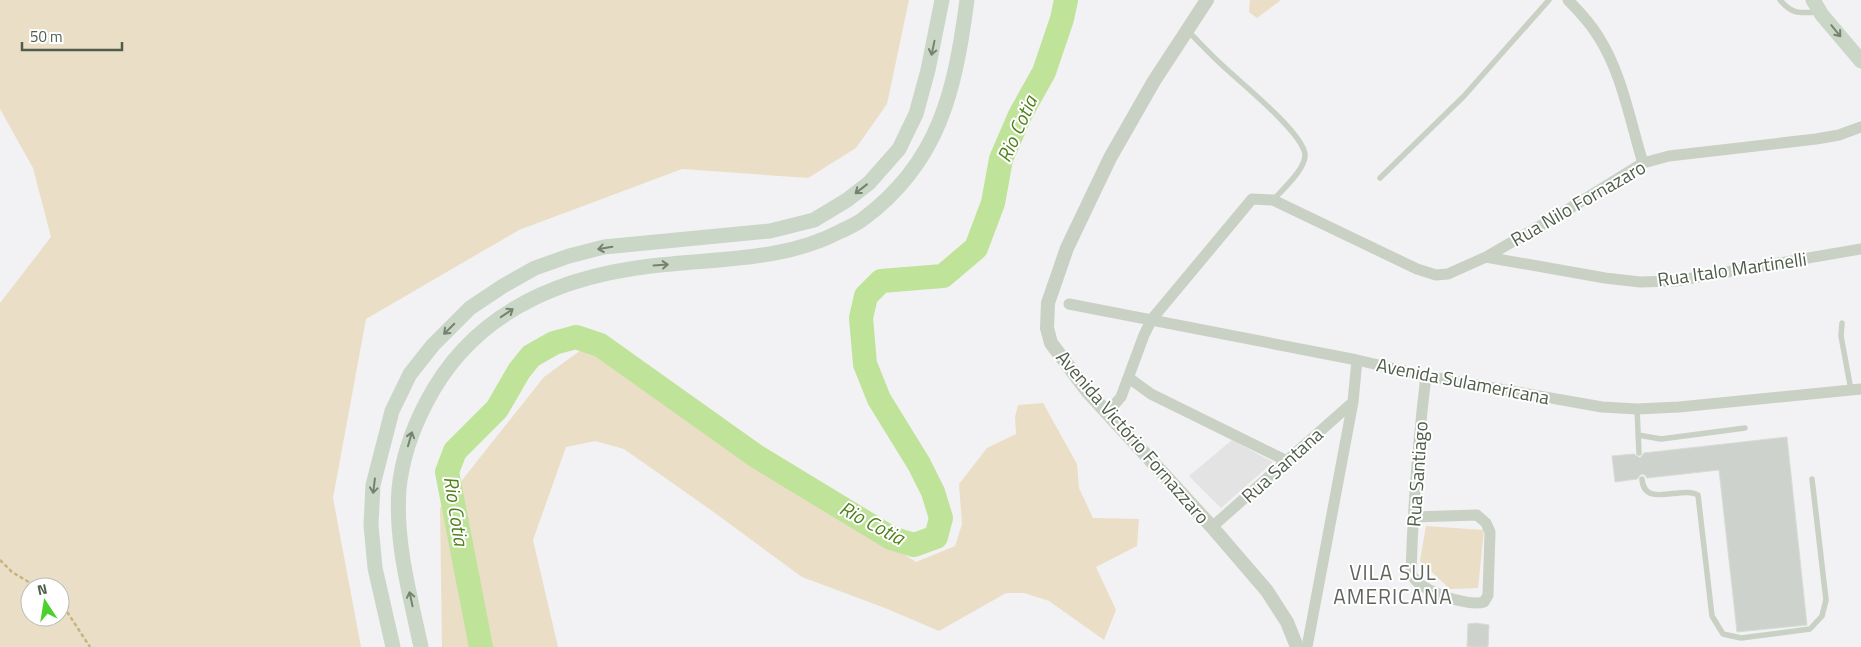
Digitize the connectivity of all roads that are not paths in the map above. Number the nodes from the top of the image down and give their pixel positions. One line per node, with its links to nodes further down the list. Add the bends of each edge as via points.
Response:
1 (942, 0): 34 (main road, one-way to 34, via 916,114 899,149 869,183 847,200 814,220 770,231 604,247 569,256 535,268 503,286 470,308 433,345 410,374 392,411 373,485 371,525 376,568)
2 (967, 0): 35 (main road, one-way to 2, via 404,569 399,488 414,427 433,388 455,358 482,330 516,306 551,289 597,275 650,266 784,252 825,240 862,220 892,194 922,159 933,138 957,61)
3 (1207, 0): 8 (street, Avenida Victório Fornazzaro)
4 (1549, 0): 12 (lane, via 1464,96)
5 (1568, 0): 11 (street, via 1599,36 1609,57)
6 (1780, 0): 7 (lane, via 1796,13)
7 (1816, 6): 9 (main road, one-way to 9)
8 (1186, 30): 13 (lane, via 1271,108 1300,142 1305,154 1303,166); 25 (street, Avenida Victório Fornazzaro, via 1110,158 1067,248 1048,303 1047,328 1051,343)
9 (1861, 61)
10 (1861, 127): 11 (street, Rua Nilo Fornazaro, via 1839,135 1669,156)
11 (1643, 163): 15 (street, Rua Nilo Fornazaro)
12 (1380, 178)
13 (1273, 200): 15 (street, Rua Nilo Fornazaro, via 1436,275 1448,274); 17 (street, via 1252,199)
14 (1861, 249): 15 (street, Rua Italo Martinelli, via 1675,281 1640,282)
15 (1486, 257)
16 (1069, 304): 17 (street, Avenida Sulamericana)
17 (1152, 319): 19 (street, Avenida Sulamericana); 21 (street)
18 (1842, 323): 22 (lane, via 1841,336)
19 (1357, 360): 20 (street, Avenida Sulamericana); 23 (street)
20 (1426, 376): 24 (street, Avenida Sulamericana, via 1602,407); 32 (street, Rua Santiago)
21 (1129, 378): 25 (street, via 1121,397); 29 (street, via 1151,394)
22 (1856, 390): 24 (street, Avenida Sulamericana)
23 (1352, 402): 29 (street, Rua Santana); 37 (street)
24 (1637, 409): 27 (lane)
25 (1107, 413): 33 (street, Avenida Victório Fornazzaro)
26 (1745, 428): 27 (lane, via 1661,440)
27 (1638, 435): 28 (lane)
28 (1639, 454)
29 (1287, 461): 33 (street, Rua Santana)
30 (1642, 479): 31 (lane, via 1642,486 1654,495 1692,491 1698,495 1712,616 1723,634 1741,638 1810,628 1822,616 1826,600)
31 (1812, 479)
32 (1413, 517): 32 (street, Rua Santiago, via 1477,515 1486,523 1490,532 1488,595 1484,602 1478,604 1447,598 1414,579)
33 (1212, 527): 36 (street, Avenida Victório Fornazzaro, via 1267,591 1287,622)
34 (392, 647)
35 (420, 647)
36 (1296, 647)
37 (1307, 647)

